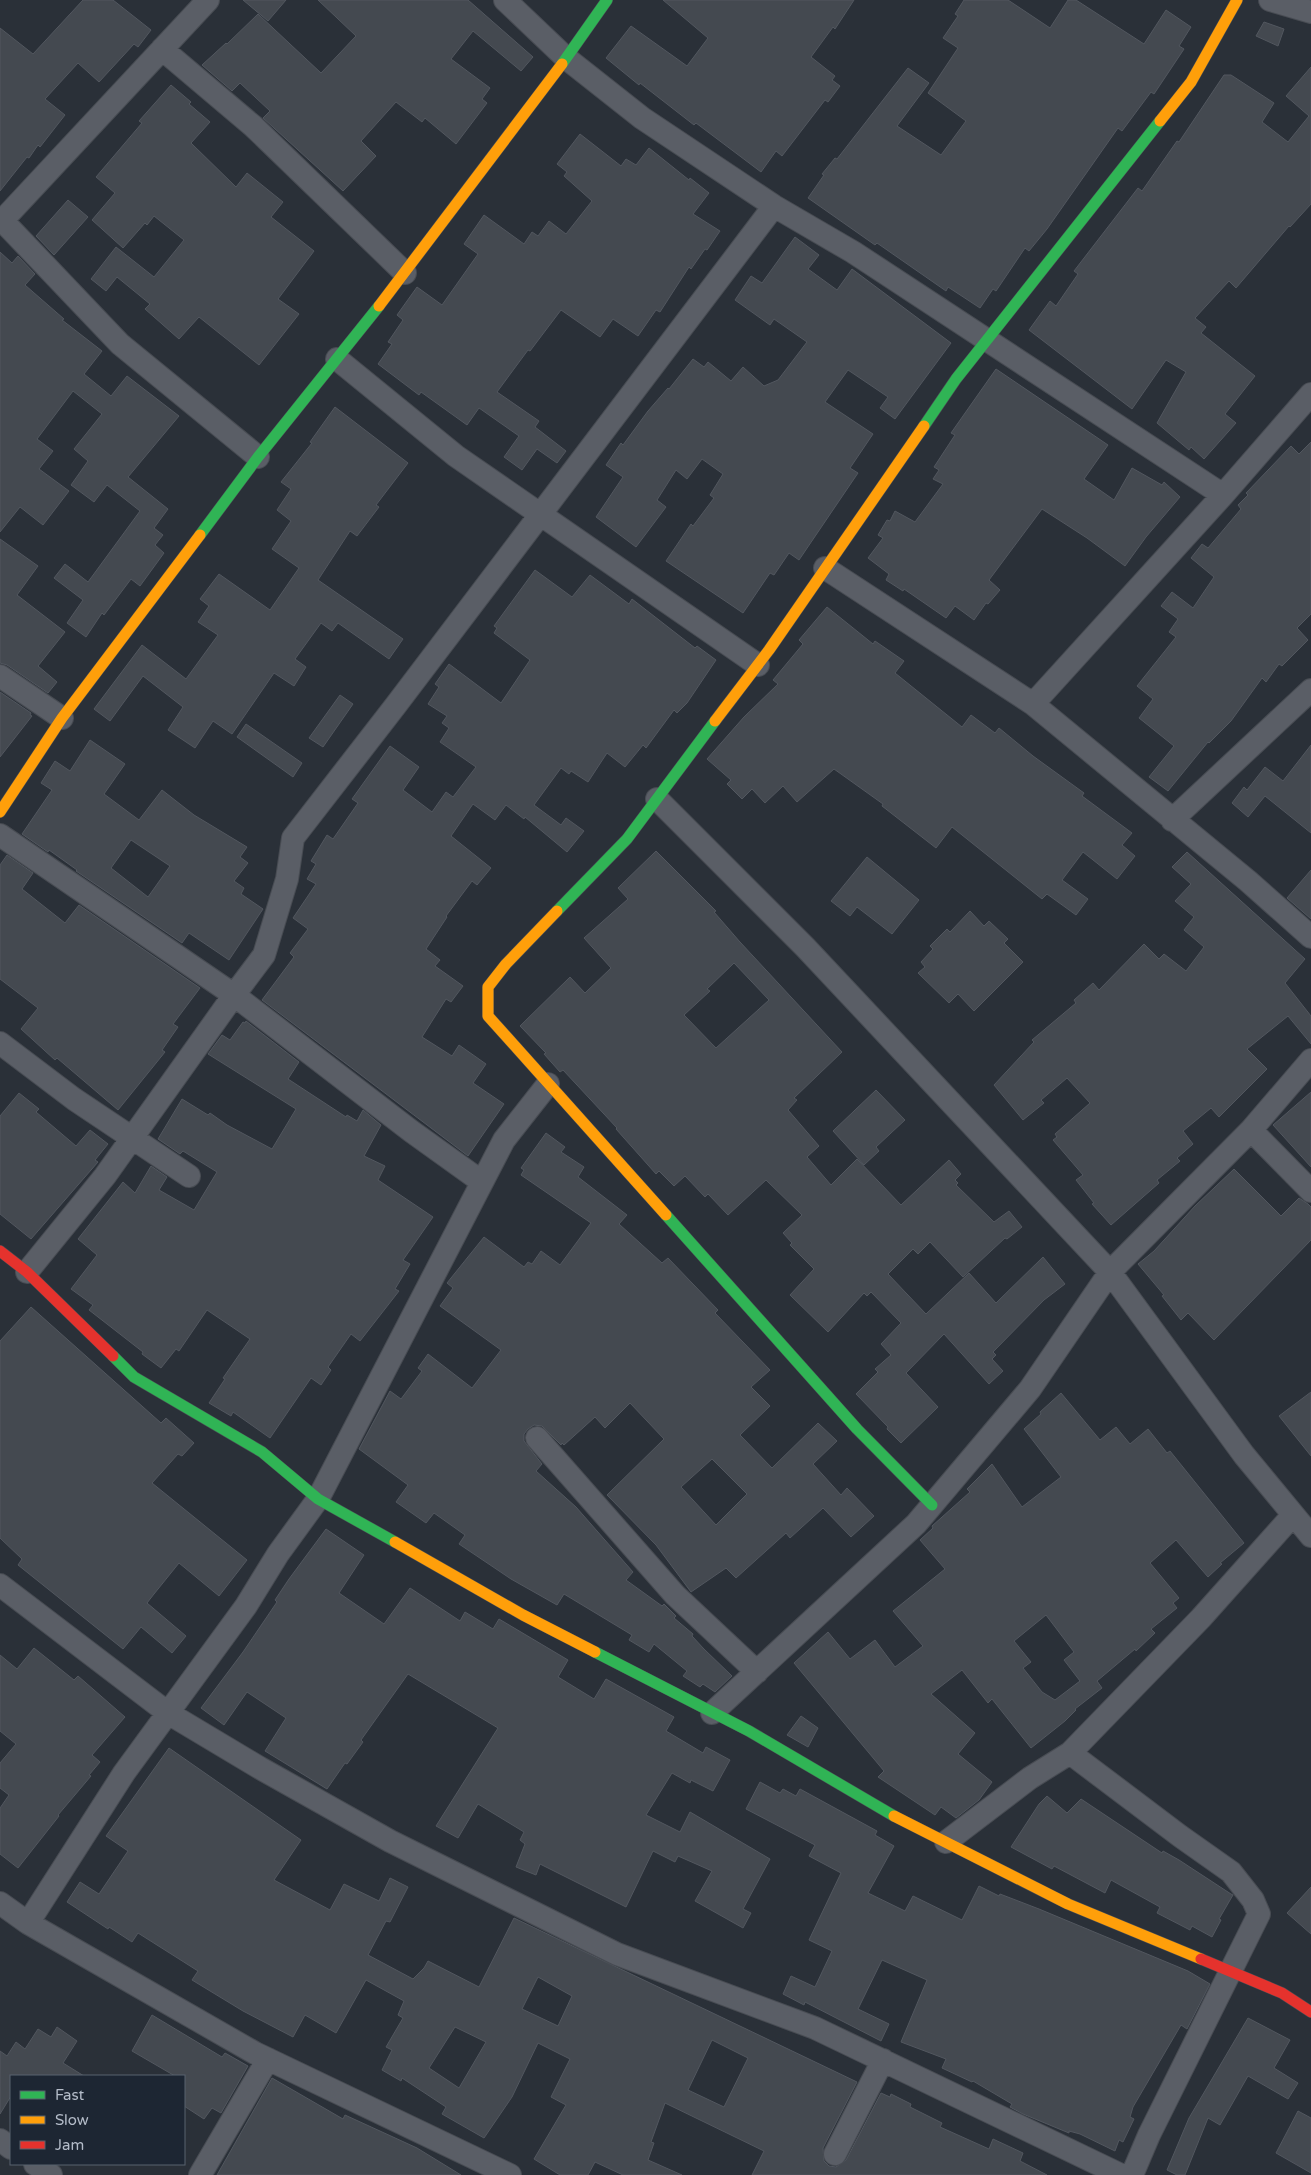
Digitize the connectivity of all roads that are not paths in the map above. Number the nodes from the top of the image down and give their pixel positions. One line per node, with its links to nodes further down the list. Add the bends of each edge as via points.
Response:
1 (208, 0): 7 (street)
2 (505, 0): 8 (street)
3 (607, 0): 8 (street)
4 (1237, 0): 12 (street, via 1191,82)
5 (1270, 0): 6 (street)
6 (1311, 12)
7 (162, 49): 10 (street); 11 (street, via 253,126)
8 (566, 58): 9 (street, via 642,118); 11 (street)
9 (774, 206): 12 (street, via 853,252); 17 (street)
10 (1, 220): 15 (street, via 120,344)
11 (406, 273): 13 (street)
12 (986, 338): 16 (street); 18 (street)
13 (337, 359): 15 (street); 17 (street, via 456,456)
14 (1311, 394): 16 (street)
15 (258, 457): 23 (street)
16 (1223, 495): 22 (street)
17 (541, 514): 19 (street); 29 (street, via 293,838 287,879 264,955)
18 (825, 568): 19 (street); 22 (street)
19 (758, 665): 24 (street)
20 (0, 676): 23 (street)
21 (1311, 690): 26 (street)
22 (1033, 704): 26 (street)
23 (62, 718): 25 (street)
24 (658, 799): 32 (street, via 628,839 488,986 488,1016); 40 (street, via 805,947)
25 (0, 812)
26 (1172, 820): 28 (street)
27 (0, 836): 29 (street)
28 (1311, 937)
29 (234, 995): 34 (street); 36 (street)
30 (0, 1043): 34 (street)
31 (1311, 1060): 33 (street)
32 (548, 1084): 36 (street, via 504,1140); 43 (street, via 857,1429)
33 (1251, 1130): 37 (street); 40 (street)
34 (133, 1139): 35 (street); 39 (street)
35 (190, 1176)
36 (482, 1182): 42 (street)
37 (1311, 1191)
38 (0, 1251): 39 (street)
39 (27, 1272): 42 (street, via 134,1377 262,1452)
40 (1110, 1272): 43 (street, via 1030,1389); 44 (street, via 1244,1455)
41 (537, 1438): 47 (street, via 674,1595)
42 (318, 1499): 48 (street); 49 (street, via 522,1615)
43 (932, 1505): 47 (street, via 916,1524)
44 (1293, 1515): 45 (street); 50 (street, via 1195,1625)
45 (1311, 1536)
46 (0, 1585): 48 (street)
47 (757, 1672): 49 (street)
48 (168, 1713): 53 (street, via 124,1772); 57 (street, via 390,1841 617,1954 815,2028)
49 (712, 1713): 51 (street)
50 (1070, 1754): 51 (street, via 1030,1778); 54 (street, via 1231,1872 1253,1900 1259,1914)
51 (946, 1842): 54 (street, via 1068,1904)
52 (0, 1903): 53 (street)
53 (28, 1923): 56 (street)
54 (1231, 1971): 55 (street, via 1282,1993); 64 (street)
55 (1311, 2012)
56 (268, 2059): 61 (street); 62 (street)
57 (883, 2060): 58 (street); 63 (street)
58 (835, 2154)
59 (37, 2165): 60 (street)
60 (52, 2175)
61 (200, 2175)
62 (510, 2175)
63 (1121, 2175)
64 (1132, 2175)

